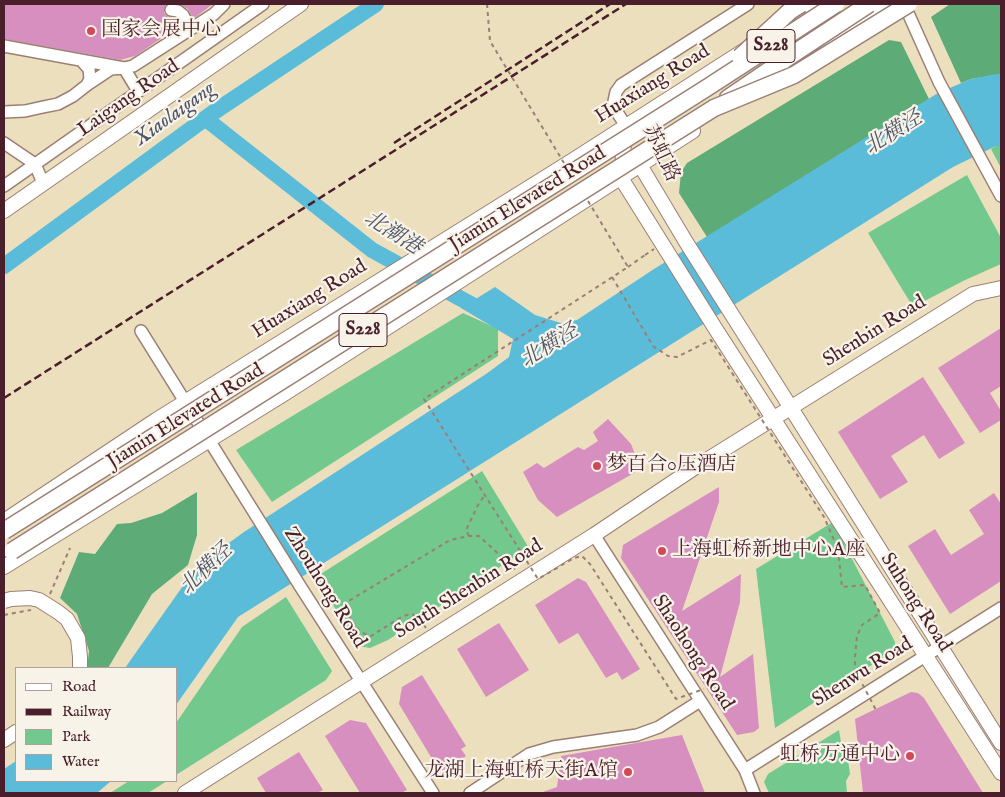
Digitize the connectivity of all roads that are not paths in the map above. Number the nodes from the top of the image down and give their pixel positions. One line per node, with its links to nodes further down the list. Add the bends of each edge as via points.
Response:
1 (224, 4): 13 (street)
2 (263, 4): 19 (street)
3 (301, 4): 27 (main road, Laigang Road)
4 (748, 4): 22 (street, via 621,85 613,106)
5 (801, 4): 18 (highway, bridge)
6 (818, 4): 22 (main road, Huaxiang Road)
7 (836, 4): 18 (highway, Jiamin Elevated Road / S228, bridge)
8 (870, 4): 20 (highway, Jiamin Elevated Road / S228, bridge)
9 (888, 4): 25 (main road)
10 (904, 4): 29 (street, via 939,82)
11 (909, 4): 20 (highway, bridge, via 794,75)
12 (171, 10): 13 (street, via 178,11 186,20)
13 (181, 35): 16 (street, via 142,62)
14 (4, 46): 15 (street)
15 (81, 60): 16 (street); 17 (street, via 89,68)
16 (124, 68): 17 (street, via 111,69); 19 (street)
17 (87, 85): 21 (street, via 58,104)
18 (705, 89): 39 (highway, Jiamin Elevated Road / S228, bridge)
19 (138, 91): 24 (street)
20 (714, 108): 41 (highway, Jiamin Elevated Road / S228, bridge)
21 (4, 112)
22 (626, 126): 25 (main road, 苏虹路); 26 (main road, 苏虹路); 34 (main road, Huaxiang Road)
23 (4, 143): 24 (street)
24 (35, 164): 27 (street); 28 (street)
25 (640, 165): 26 (main road); 32 (main road, 苏虹路)
26 (621, 178): 36 (main road, Suhong Road); 37 (main road)
27 (43, 183): 30 (main road, Laigang Road)
28 (4, 186)
29 (1001, 196)
30 (4, 211)
31 (1001, 288): 35 (main road, Shenbin Road, via 973,294)
32 (732, 315): 35 (main road, Suhong Road)
33 (141, 331): 34 (street, Zhouhong Road)
34 (184, 402): 37 (street, Zhouhong Road); 38 (main road, Huaxiang Road)
35 (792, 408): 36 (main road, Shenbin Road); 45 (main road, Suhong Road)
36 (773, 419): 40 (main road, South Shenbin Road); 46 (main road, Suhong Road)
37 (209, 441): 42 (main road); 48 (street, Zhouhong Road)
38 (4, 521)
39 (4, 531)
40 (594, 535): 48 (main road, South Shenbin Road); 49 (street, Shaohong Road)
41 (6, 556)
42 (4, 567)
43 (4, 601): 47 (main road, bridge, via 30,598 58,612 78,638)
44 (1001, 608): 45 (street, Shenwu Road)
45 (941, 646): 46 (street, Shenwu Road); 52 (main road, Suhong Road)
46 (925, 656): 53 (street, Shenwu Road); 54 (main road, Suhong Road)
47 (80, 667)
48 (361, 682): 55 (main road, South Shenbin Road); 56 (street, Zhouhong Road)
49 (700, 701): 53 (street, Shaohong Road); 57 (street, via 659,727 637,735 553,747 529,754)
50 (15, 733): 51 (main road)
51 (4, 740)
52 (1001, 743)
53 (745, 770): 58 (street, Shaohong Road)
54 (1001, 773)
55 (185, 793)
56 (433, 793)
57 (470, 793)
58 (754, 793)

